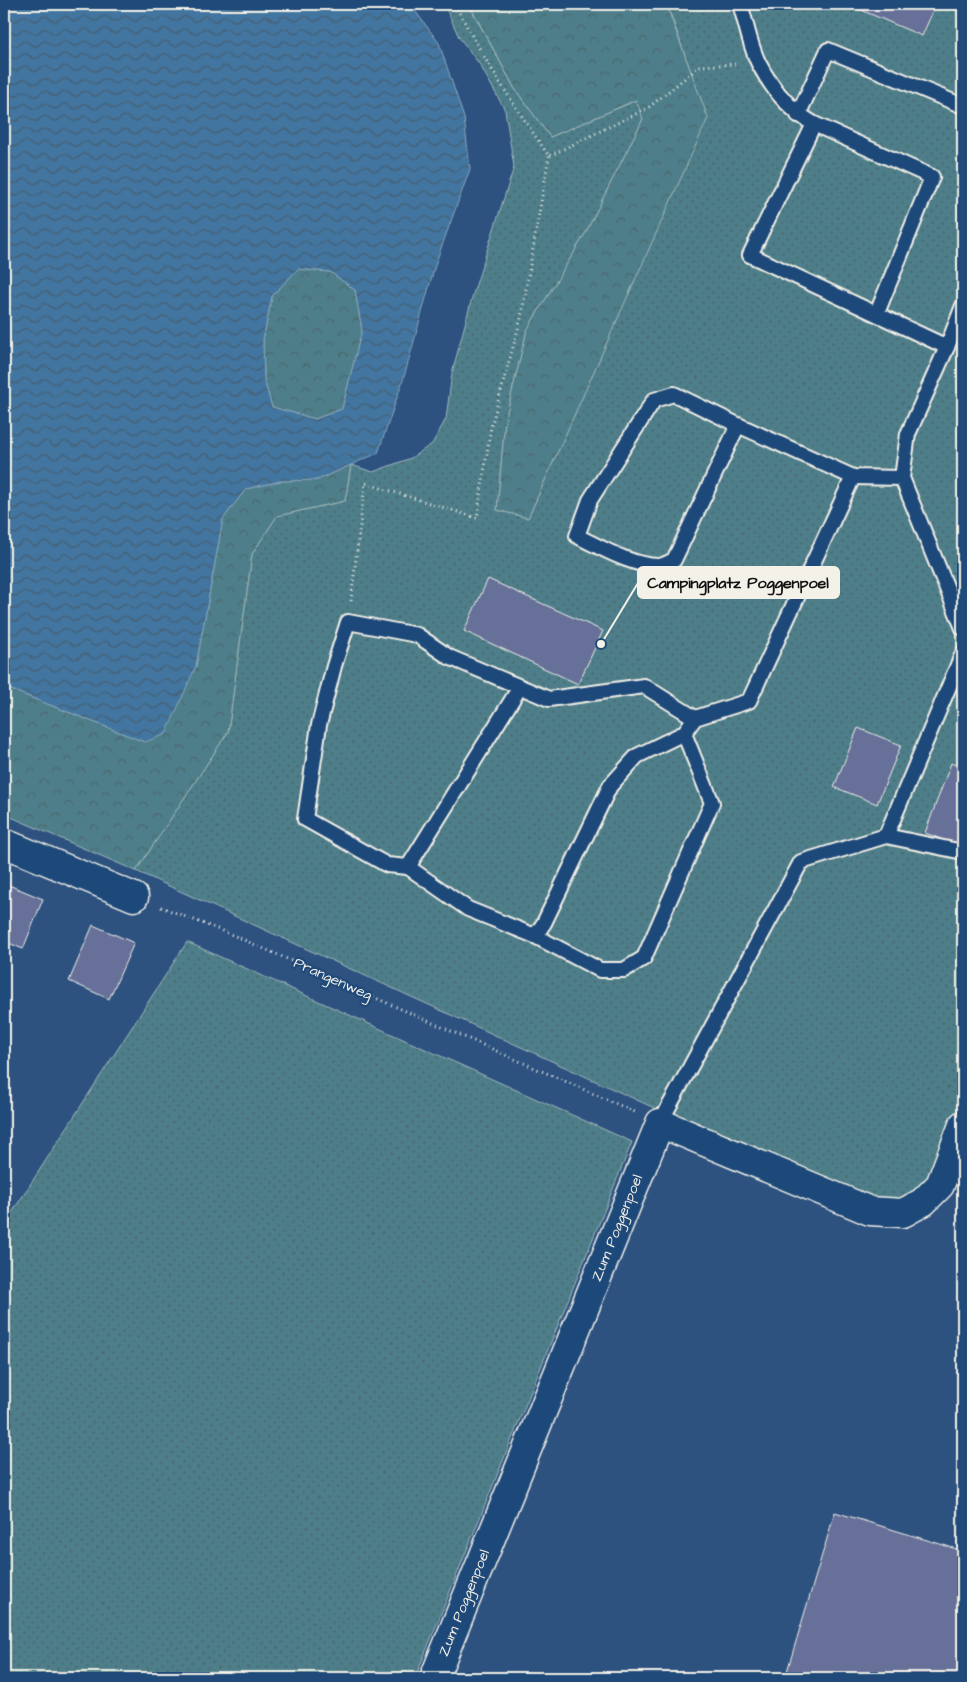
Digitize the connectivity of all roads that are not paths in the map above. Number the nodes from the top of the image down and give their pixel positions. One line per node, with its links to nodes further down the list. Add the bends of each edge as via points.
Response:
1 (740, 4): 3 (lane, via 758,63 777,92)
2 (963, 106): 3 (lane, via 828,50)
3 (798, 115): 4 (lane)
4 (814, 124): 6 (lane, via 932,177); 6 (lane, via 750,255)
5 (963, 306): 7 (lane)
6 (876, 313): 7 (lane)
7 (947, 347): 10 (lane, via 908,434)
8 (738, 425): 8 (lane, via 674,394 654,400 590,500 577,536 640,564 661,566 674,560); 9 (lane)
9 (853, 477): 10 (lane); 14 (lane, via 749,701)
10 (902, 478): 11 (lane)
11 (963, 628)
12 (963, 653): 16 (lane)
13 (520, 688): 14 (lane, via 548,699 644,686); 19 (lane); 19 (lane, via 450,657 417,635 348,622 319,725 305,819 387,865)
14 (695, 718): 15 (lane)
15 (684, 733): 21 (lane, via 638,756 610,786); 21 (lane, via 712,803 644,958 624,970 600,970)
16 (886, 836): 18 (lane); 22 (lane, via 801,862)
17 (4, 843): 20 (street)
18 (963, 852)
19 (408, 868): 21 (lane, via 468,909)
20 (134, 897)
21 (535, 936)
22 (660, 1123): 23 (street, via 870,1211 903,1213 923,1202 940,1185); 24 (street, Zum Poggenpoel)
23 (963, 1125)
24 (434, 1678)

